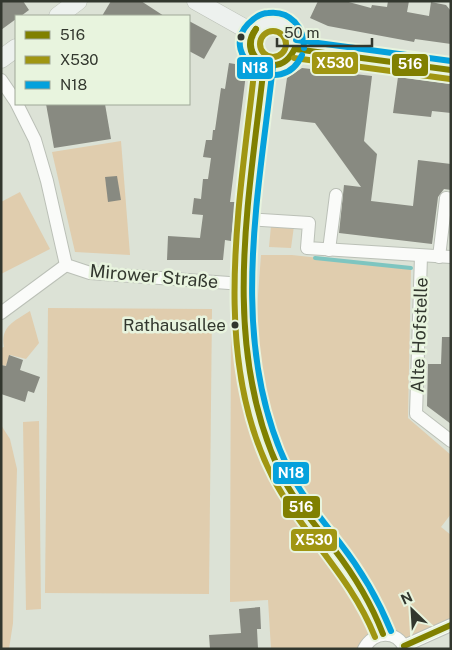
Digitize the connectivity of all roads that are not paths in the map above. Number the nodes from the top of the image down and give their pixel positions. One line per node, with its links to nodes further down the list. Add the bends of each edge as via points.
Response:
1 (78, 1): 3 (street)
2 (196, 1): 4 (street)
3 (59, 15)
4 (253, 33): 6 (street, via 264,23 278,21 294,35); 8 (street, via 250,48)
5 (15, 49): 7 (street)
6 (295, 49): 8 (street, via 292,57 280,66); 9 (street)
7 (1, 59)
8 (264, 65): 15 (street)
9 (451, 70)
10 (1, 80): 11 (street, Mirower Straße)
11 (15, 100)
12 (18, 105): 19 (street, Mirower Straße, via 38,148)
13 (336, 195): 16 (street)
14 (451, 199): 18 (street, via 446,198)
15 (247, 219): 16 (street, via 309,223 307,248); 20 (street)
16 (329, 250): 17 (street)
17 (421, 256): 18 (street); 22 (street, Alte Hofstelle, via 416,414)
18 (445, 257)
19 (66, 265): 20 (street, Mirower Straße, via 90,273); 21 (street, Mirower Straße)
20 (242, 284): 24 (street, via 247,349 264,435 301,509 351,572)
21 (1, 313)
22 (451, 441)
23 (451, 625): 25 (street)
24 (383, 634): 25 (street, via 392,636); 26 (street, via 372,638)
25 (405, 647)
26 (364, 649)

